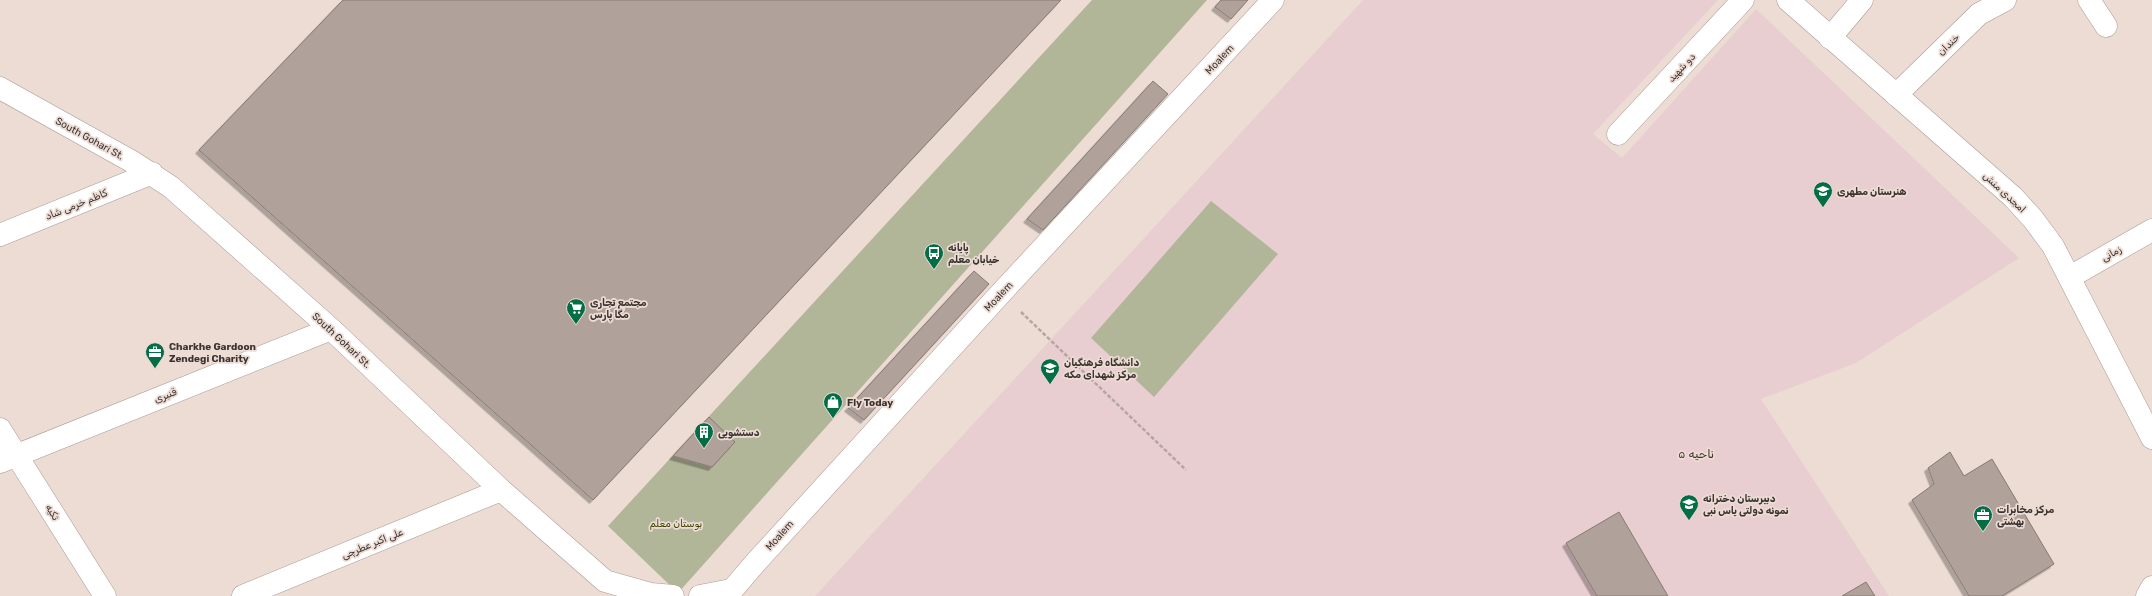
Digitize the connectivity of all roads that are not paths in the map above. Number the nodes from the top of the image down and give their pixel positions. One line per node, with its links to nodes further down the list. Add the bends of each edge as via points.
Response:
1 (1273, 0): 24 (street, Moalem, via 1000,293)
2 (1744, 0): 12 (street, دو شهید)
3 (1788, 0): 9 (street, امجدی منش)
4 (1862, 0): 9 (street)
5 (2005, 0): 7 (street, خندان)
6 (2089, 0): 8 (street)
7 (1973, 7): 11 (street, خندان)
8 (2106, 26)
9 (1830, 38): 11 (street, امجدی منش)
10 (0, 88): 13 (street, South Gohari St.)
11 (1896, 95): 16 (street, امجدی منش, via 2013,197 2053,246)
12 (1618, 134)
13 (152, 173): 15 (street, کاظم خرمی شاد); 17 (street, South Gohari St.)
14 (2152, 230): 16 (street, زمانی)
15 (0, 235)
16 (2070, 277): 19 (street, امجدی منش)
17 (330, 329): 20 (street, قنبری); 21 (street, South Gohari St.)
18 (0, 429): 20 (street, تکیه)
19 (2152, 438)
20 (8, 458): 25 (street, تکیه)
21 (501, 490): 23 (street, علی اکبر عطرچی); 27 (street, South Gohari St., via 605,581 651,594)
22 (2152, 588): 29 (street)
23 (272, 589): 26 (street, علی اکبر عطرچی)
24 (729, 593): 28 (street)
25 (104, 596)
26 (243, 596)
27 (673, 596)
28 (700, 596)
29 (2148, 596)

